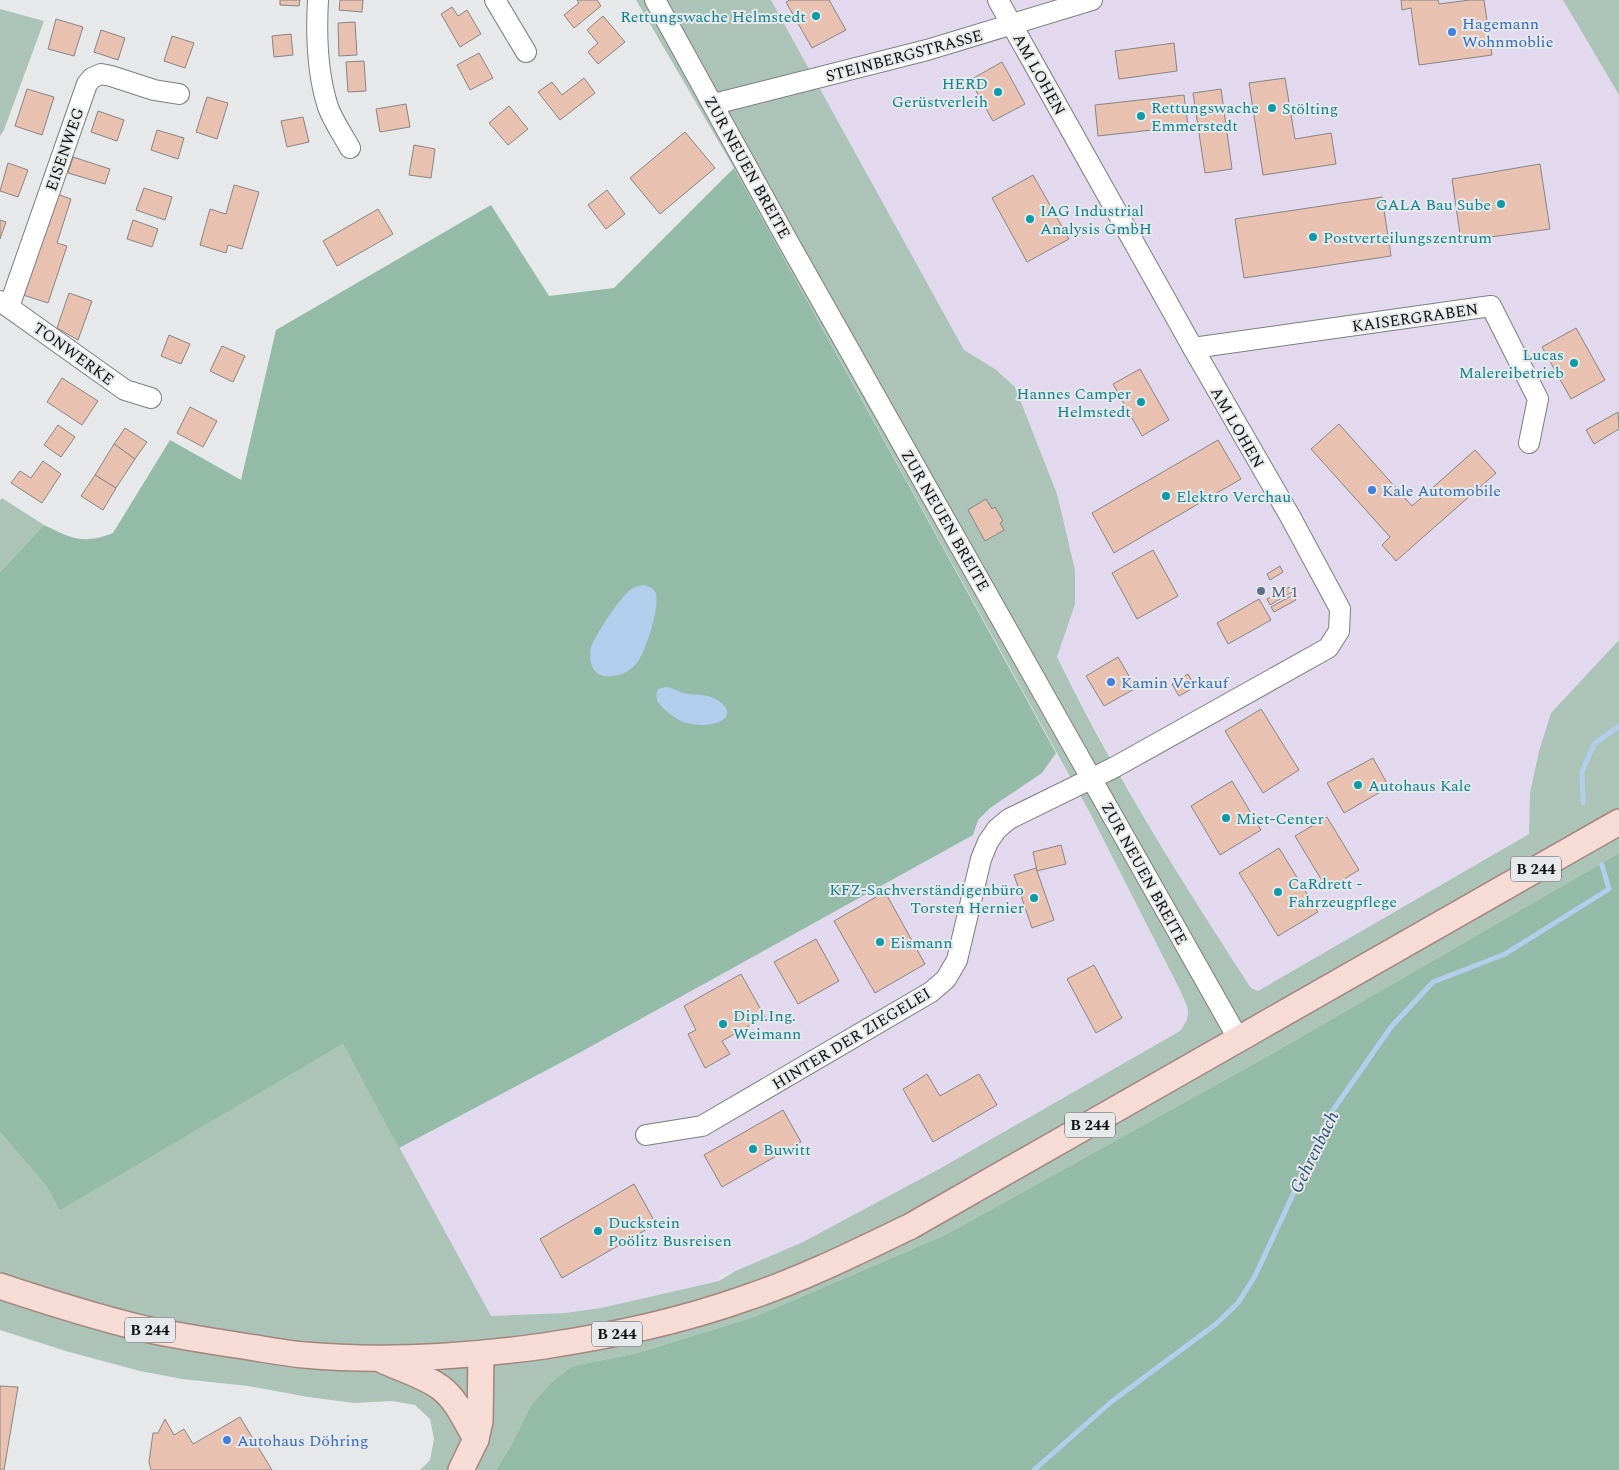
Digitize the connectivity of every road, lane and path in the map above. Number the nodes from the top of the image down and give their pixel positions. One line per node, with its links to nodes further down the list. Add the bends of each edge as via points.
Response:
1 (318, 0): 10 (street, via 316,27 328,108)
2 (495, 0): 7 (street)
3 (655, 0): 9 (street, ZUR NEUEN BREITE)
4 (998, 0): 6 (street, AM LOHEN)
5 (1092, 0): 6 (street, STEINBERGSTRASSE)
6 (1012, 25): 9 (street, STEINBERGSTRASSE); 12 (street, AM LOHEN)
7 (526, 52)
8 (179, 94): 11 (street, EISENWEG, via 154,90 111,76 100,74 92,78)
9 (714, 104): 15 (street, ZUR NEUEN BREITE)
10 (350, 148)
11 (4, 304): 13 (street, TONWERKE, via 125,390)
12 (1193, 348): 14 (street, KAISERGRABEN, via 1491,306 1538,399); 15 (street, AM LOHEN, via 1340,609 1339,631 1328,648)
13 (151, 398)
14 (1529, 443)
15 (1092, 778): 17 (street, ZUR NEUEN BREITE); 18 (street, HINTER DER ZIEGELEI, via 1009,819 997,829 981,858 957,960 946,979 931,992 702,1126)
16 (1619, 822): 17 (main road, B 244)
17 (1238, 1040): 20 (main road, B 244, via 918,1222 787,1283 714,1309 646,1328)
18 (646, 1135)
19 (0, 1286): 21 (main road, B 244, via 147,1329 303,1355)
20 (481, 1354): 21 (main road, B 244); 22 (main road, via 480,1419)
21 (378, 1358): 22 (main road, via 443,1390)
22 (476, 1439): 23 (main road)
23 (461, 1470)

